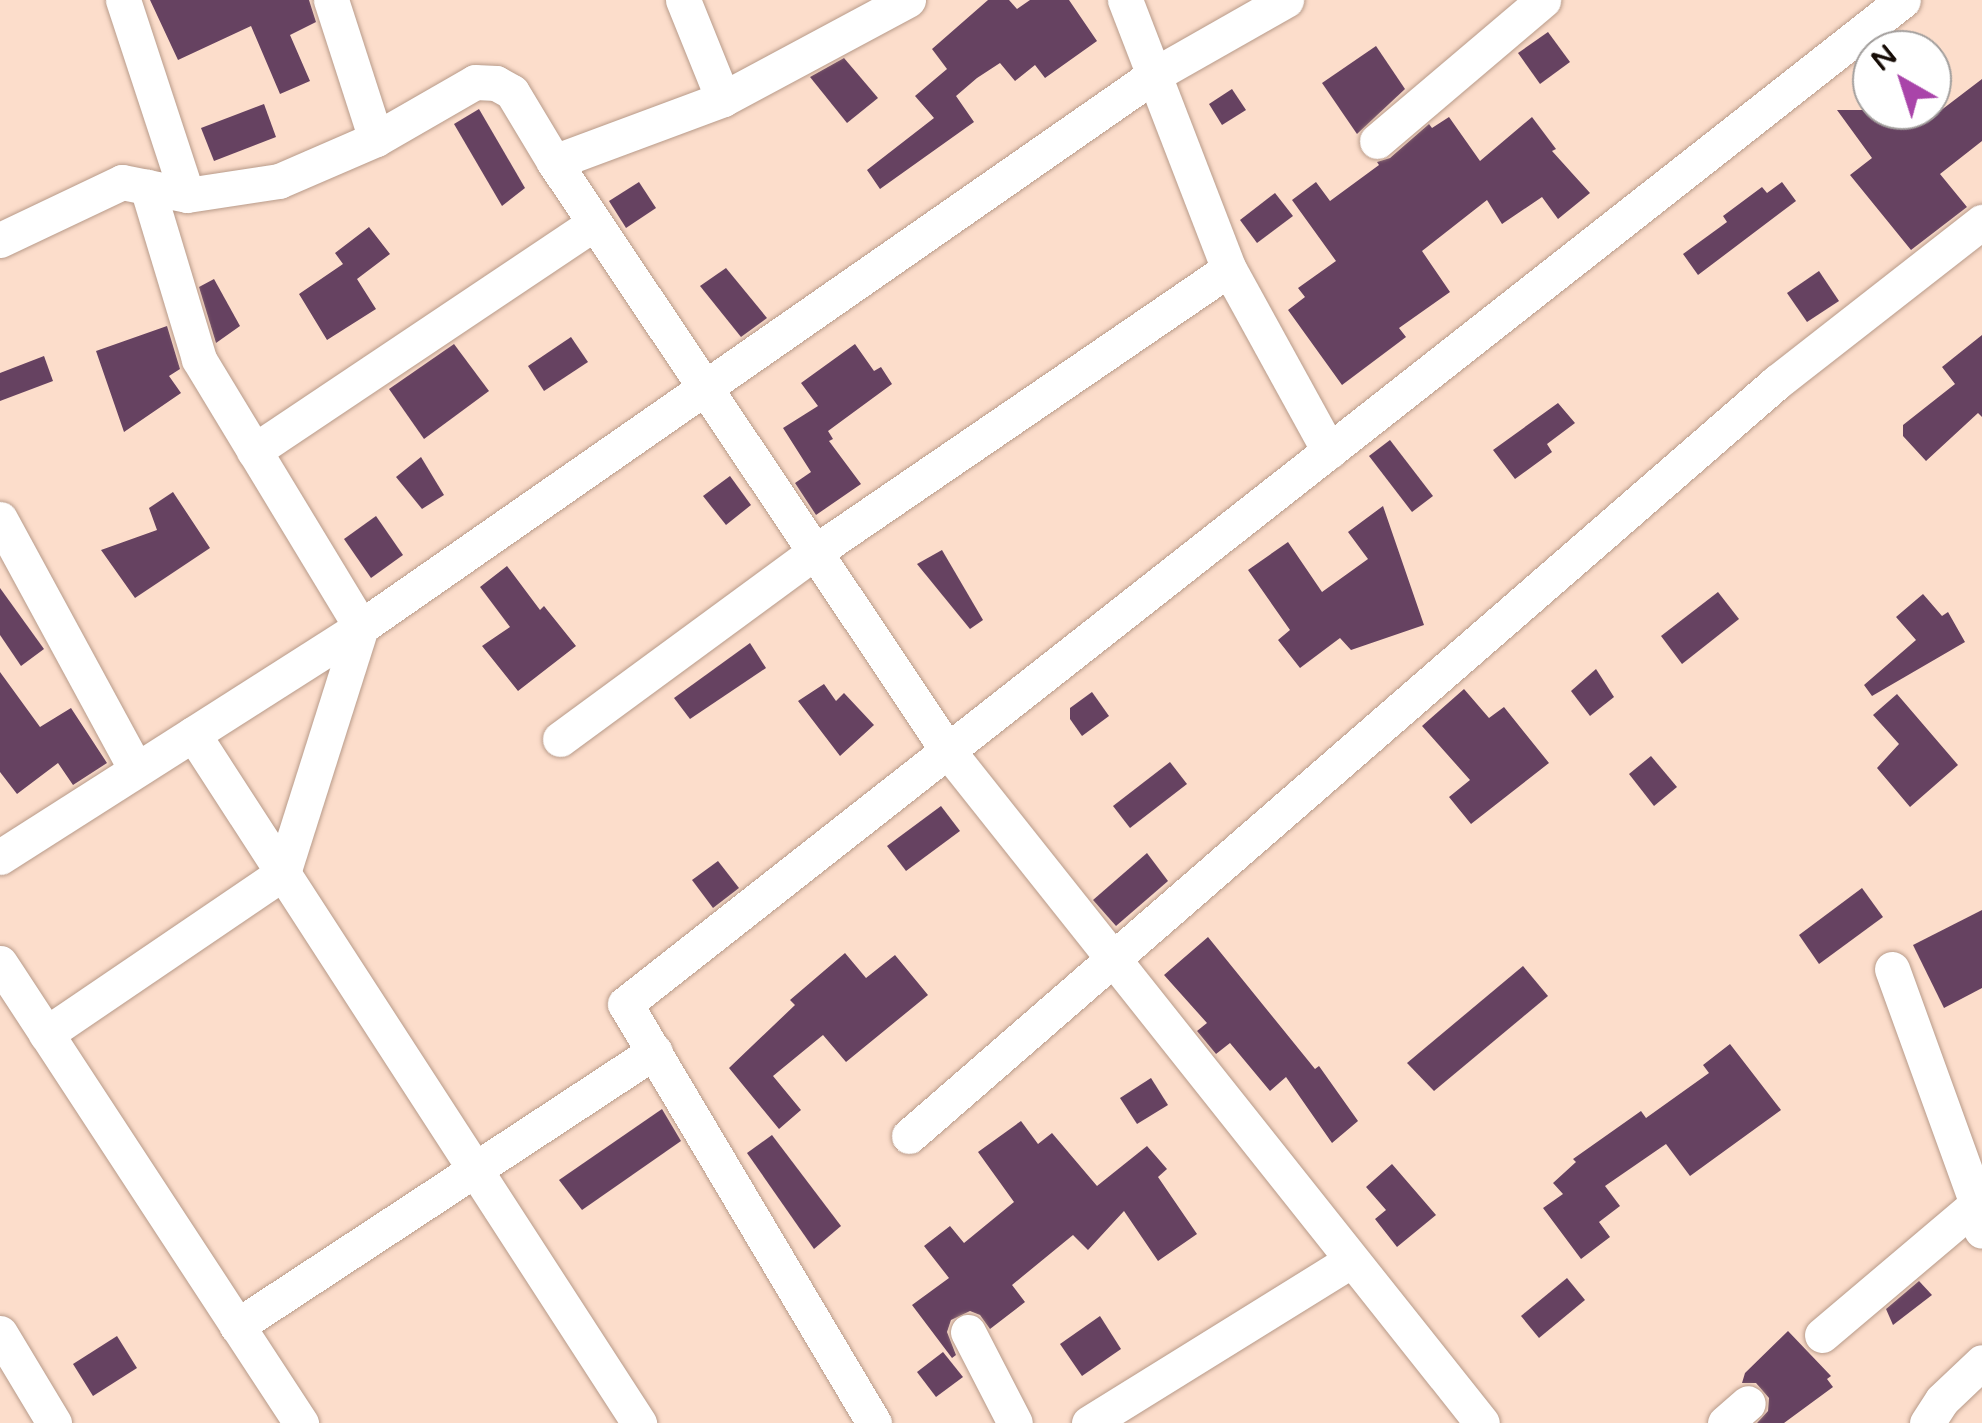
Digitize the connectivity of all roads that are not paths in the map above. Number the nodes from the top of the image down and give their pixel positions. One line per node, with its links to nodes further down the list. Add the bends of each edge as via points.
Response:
1 (124, 0): 15 (street)
2 (332, 0): 11 (street)
3 (683, 0): 10 (street)
4 (908, 0): 10 (street)
5 (1125, 0): 9 (street)
6 (1286, 0): 9 (street)
7 (1543, 0): 12 (street)
8 (1883, 6): 22 (street)
9 (1154, 75): 19 (street); 20 (street)
10 (724, 99): 13 (street)
11 (376, 139): 13 (street, via 475,82 496,82 512,92); 15 (street, via 278,181)
12 (1377, 142)
13 (554, 162): 16 (street)
14 (148, 187): 15 (street); 18 (street, via 122,182); 21 (street, via 199,359)
15 (187, 195)
16 (594, 222): 20 (street); 21 (street)
17 (1982, 222): 32 (street, via 1777,382)
18 (0, 240)
19 (1229, 270): 22 (street); 24 (street)
20 (706, 390): 24 (street); 25 (street)
21 (254, 450): 25 (street)
22 (1329, 451): 28 (street)
23 (0, 519): 29 (street)
24 (815, 552): 27 (street); 28 (street)
25 (361, 628): 26 (street); 31 (street)
26 (193, 734): 29 (street); 31 (street)
27 (560, 739)
28 (948, 751): 32 (street); 36 (street, via 625,1004)
29 (136, 770): 30 (street)
30 (0, 858)
31 (283, 874): 35 (street); 38 (street)
32 (1113, 959): 37 (street); 40 (street)
33 (0, 963): 35 (street)
34 (1892, 969): 39 (street)
35 (46, 1034): 41 (street)
36 (655, 1051): 38 (street); 49 (street)
37 (910, 1136)
38 (475, 1169): 41 (street); 48 (street)
39 (1979, 1218): 44 (street)
40 (1352, 1260): 51 (street); 52 (street)
41 (237, 1326): 47 (street)
42 (968, 1332): 50 (street)
43 (0, 1333): 46 (street)
44 (1822, 1334)
45 (1982, 1362): 53 (street)
46 (54, 1423)
47 (300, 1423)
48 (639, 1423)
49 (874, 1423)
50 (1015, 1423)
51 (1089, 1423)
52 (1482, 1423)
53 (1927, 1423)

